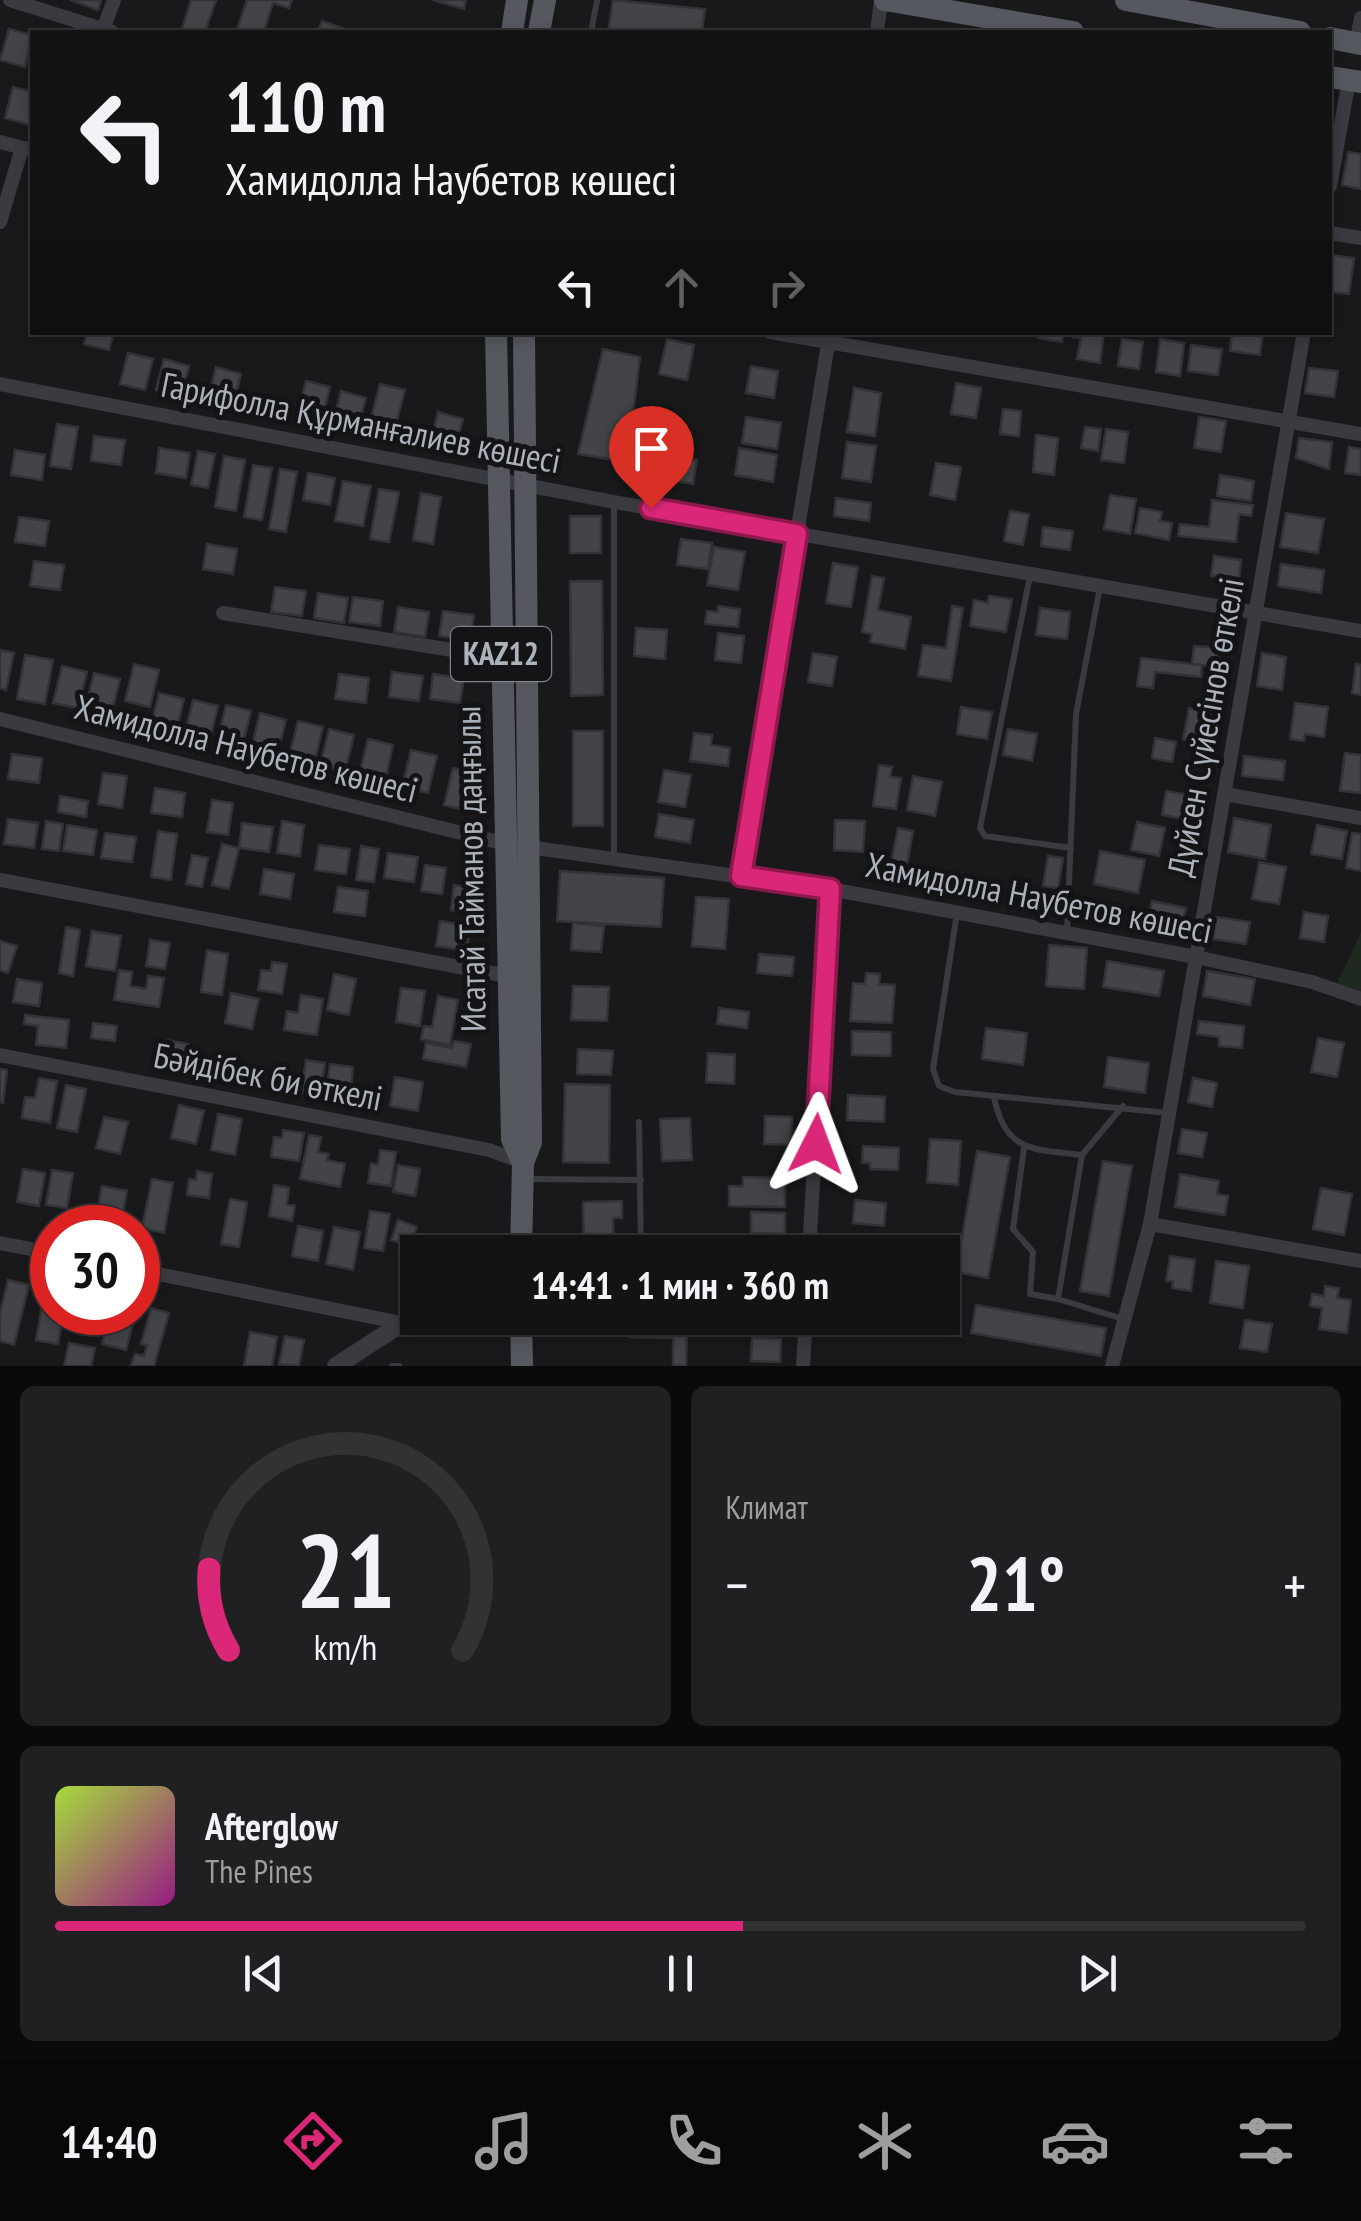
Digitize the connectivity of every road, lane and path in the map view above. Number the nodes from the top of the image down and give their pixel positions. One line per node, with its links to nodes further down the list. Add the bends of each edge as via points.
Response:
1 (10, 0): 9 (street)
2 (114, 0): 10 (street)
3 (517, 0): 11 (main road)
4 (545, 0): 12 (main road)
5 (883, 0): 14 (street); 15 (main road)
6 (1126, 0): 16 (main road)
7 (596, 2): 13 (lane)
8 (1361, 18): 18 (street)
9 (103, 30)
10 (106, 30)
11 (512, 30)
12 (539, 30)
13 (591, 30)
14 (877, 30)
15 (1060, 30)
16 (1289, 30)
17 (1332, 38): 18 (main road)
18 (1359, 44)
19 (1347, 80): 22 (street)
20 (0, 142): 21 (street)
21 (27, 149): 23 (street)
22 (1332, 174)
23 (0, 222)
24 (1332, 232): 25 (street)
25 (1361, 238)
26 (496, 335): 34 (main road, Исатай Тайманов даңғылы / KAZ12)
27 (524, 335): 35 (main road, Исатай Тайманов даңғылы / KAZ12)
28 (800, 335): 30 (street)
29 (1304, 335): 32 (street, Дүйсен Сүйесінов өткелі)
30 (830, 338): 32 (street); 37 (street)
31 (0, 384): 34 (street, Гарифолла Құрманғалиев көшесі)
32 (1289, 422): 33 (street); 41 (street, Дүйсен Сүйесінов өткелі)
33 (1361, 434)
34 (499, 480): 35 (street, Гарифолла Құрманғалиев көшесі); 43 (main road, Исатай Тайманов даңғылы / KAZ12)
35 (527, 485): 36 (street, Гарифолла Құрманғалиев көшесі); 48 (main road, Исатай Тайманов даңғылы / KAZ12)
36 (614, 502): 37 (street, Гарифолла Құрманғалиев көшесі); 50 (lane)
37 (797, 534): 38 (street, Гарифолла Құрманғалиев көшесі); 51 (street)
38 (1030, 574): 39 (street, Гарифолла Құрманғалиев көшесі); 49 (lane, via 980,828 985,836)
39 (1100, 586): 41 (street, Гарифолла Құрманғалиев көшесі); 49 (lane, via 1076,714)
40 (223, 613): 43 (street)
41 (1256, 613): 42 (street, Гарифолла Құрманғалиев көшесі); 45 (street, Дүйсен Сүйесінов өткелі)
42 (1361, 631)
43 (501, 658): 47 (main road, Исатай Тайманов даңғылы / KAZ12)
44 (0, 720): 47 (street, Хамидолла Наубетов көшесі)
45 (1225, 794): 46 (street); 56 (street, Дүйсен Сүйесінов өткелі)
46 (1361, 818)
47 (506, 844): 48 (street, Хамидолла Наубетов көшесі); 57 (main road, Исатай Тайманов даңғылы / KAZ12)
48 (530, 848): 50 (street, Хамидолла Наубетов көшесі); 66 (main road, Исатай Тайманов даңғылы / KAZ12, via 532,1142)
49 (1071, 848): 55 (lane)
50 (614, 858): 51 (street, Хамидолла Наубетов көшесі)
51 (741, 876): 53 (street, Хамидолла Наубетов көшесі)
52 (0, 880): 57 (street)
53 (830, 889): 54 (street, Хамидолла Наубетов көшесі); 71 (street)
54 (957, 913): 55 (street, Хамидолла Наубетов көшесі); 60 (lane, via 933,1069 939,1086)
55 (1068, 934): 56 (street, Хамидолла Наубетов көшесі)
56 (1196, 958): 58 (street, Хамидолла Наубетов көшесі, via 1312,982); 62 (street, Дүйсен Сүйесінов өткелі)
57 (507, 976): 66 (main road, Исатай Тайманов даңғылы / KAZ12, via 512,1139)
58 (1361, 1000)
59 (0, 1056): 66 (street, Бәйдібек би өткелі, via 488,1150)
60 (994, 1097): 61 (lane); 64 (lane, via 1008,1134)
61 (1124, 1105): 62 (lane); 65 (lane)
62 (1169, 1113): 68 (street, Дүйсен Сүйесінов өткелі)
63 (638, 1122): 67 (lane)
64 (1024, 1148): 65 (lane); 76 (lane, via 1013,1229 1033,1252 1030,1294)
65 (1082, 1155): 76 (lane)
66 (523, 1171): 67 (lane); 69 (main road, Исатай Тайманов даңғылы / KAZ12)
67 (641, 1180): 70 (lane)
68 (1150, 1224): 74 (street); 78 (street, Дүйсен Сүйесінов өткелі)
69 (521, 1235)
70 (642, 1235)
71 (811, 1235)
72 (0, 1243): 73 (street)
73 (30, 1249)
74 (1361, 1261)
75 (160, 1274): 77 (street)
76 (1058, 1299): 78 (lane)
77 (400, 1316)
78 (1125, 1319): 85 (street, Дүйсен Сүйесінов өткелі)
79 (400, 1324): 82 (street)
80 (521, 1335): 83 (main road)
81 (805, 1335): 84 (street)
82 (336, 1366)
83 (522, 1366)
84 (803, 1366)
85 (1112, 1366)

